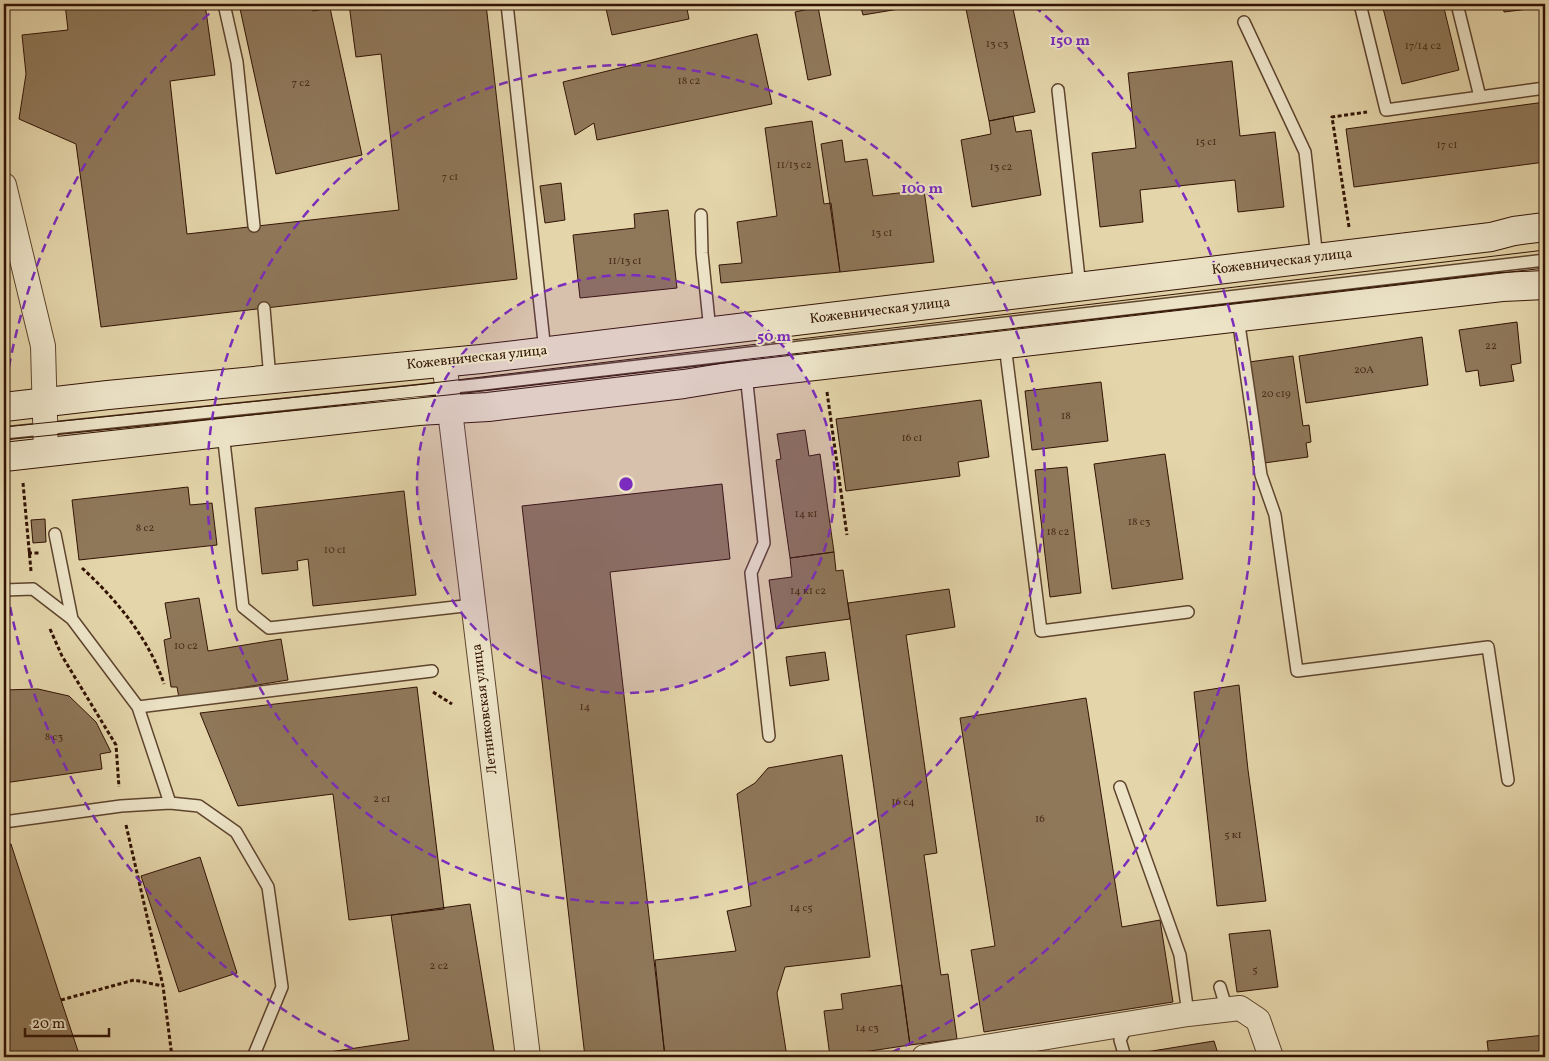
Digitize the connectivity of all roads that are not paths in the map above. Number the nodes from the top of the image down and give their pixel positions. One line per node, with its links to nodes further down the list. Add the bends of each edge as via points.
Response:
1 (224, 4): 11 (lane, via 237,62)
2 (507, 4): 22 (lane)
3 (1360, 4): 8 (lane, via 1386,110)
4 (1457, 4): 8 (lane)
5 (1244, 22): 14 (lane, via 1305,152)
6 (1545, 88): 8 (lane)
7 (1058, 90): 17 (lane)
8 (1480, 97)
9 (4, 185): 13 (street)
10 (701, 215): 20 (lane)
11 (254, 226)
12 (1545, 227): 14 (main road, Кожевническая улица, via 1491,237)
13 (11, 244): 27 (street, via 43,346)
14 (1316, 258): 17 (main road, Кожевническая улица)
15 (1545, 260): 26 (lane)
16 (1545, 285): 19 (main road, via 1502,287)
17 (1080, 287): 20 (main road, Кожевническая улица)
18 (264, 308): 25 (lane)
19 (1238, 318): 21 (main road); 41 (lane, via 1261,476 1275,516 1298,671 1488,647)
20 (710, 331): 22 (main road, Кожевническая улица)
21 (1005, 344): 24 (main road); 36 (lane, via 1041,631)
22 (546, 351): 23 (main road, Кожевническая улица)
23 (444, 361): 25 (main road, Кожевническая улица); 26 (street, Летниковская улица)
24 (746, 374): 26 (main road, via 488,408); 40 (lane, via 764,544 751,573)
25 (270, 378): 27 (main road, Кожевническая улица)
26 (449, 398): 29 (main road); 31 (lane); 35 (street, Летниковская улица)
27 (44, 403): 28 (main road, Кожевническая улица); 31 (street)
28 (4, 407)
29 (223, 433): 31 (main road); 35 (lane, via 243,607 269,628)
30 (4, 434): 31 (lane)
31 (46, 442): 32 (main road)
32 (13, 465)
33 (55, 534): 37 (lane)
34 (4, 590): 37 (lane, via 33,589)
35 (473, 605): 51 (street, Летниковская улица)
36 (1188, 612)
37 (72, 619): 39 (lane)
38 (432, 671): 39 (lane)
39 (138, 707): 43 (lane)
40 (769, 736)
41 (1508, 780)
42 (1120, 787): 47 (lane, via 1180,955)
43 (170, 803): 44 (lane, via 121,806); 50 (lane, via 199,806 236,832 268,887 282,987)
44 (4, 822)
45 (1220, 987): 46 (lane)
46 (1227, 1010): 47 (street); 54 (street, via 1240,1008 1258,1020)
47 (1188, 1014): 48 (street)
48 (1128, 1025): 49 (street); 53 (lane, via 1120,1040)
49 (958, 1055): 52 (street)
50 (253, 1057)
51 (528, 1057)
52 (924, 1057)
53 (1125, 1057)
54 (1270, 1057)

